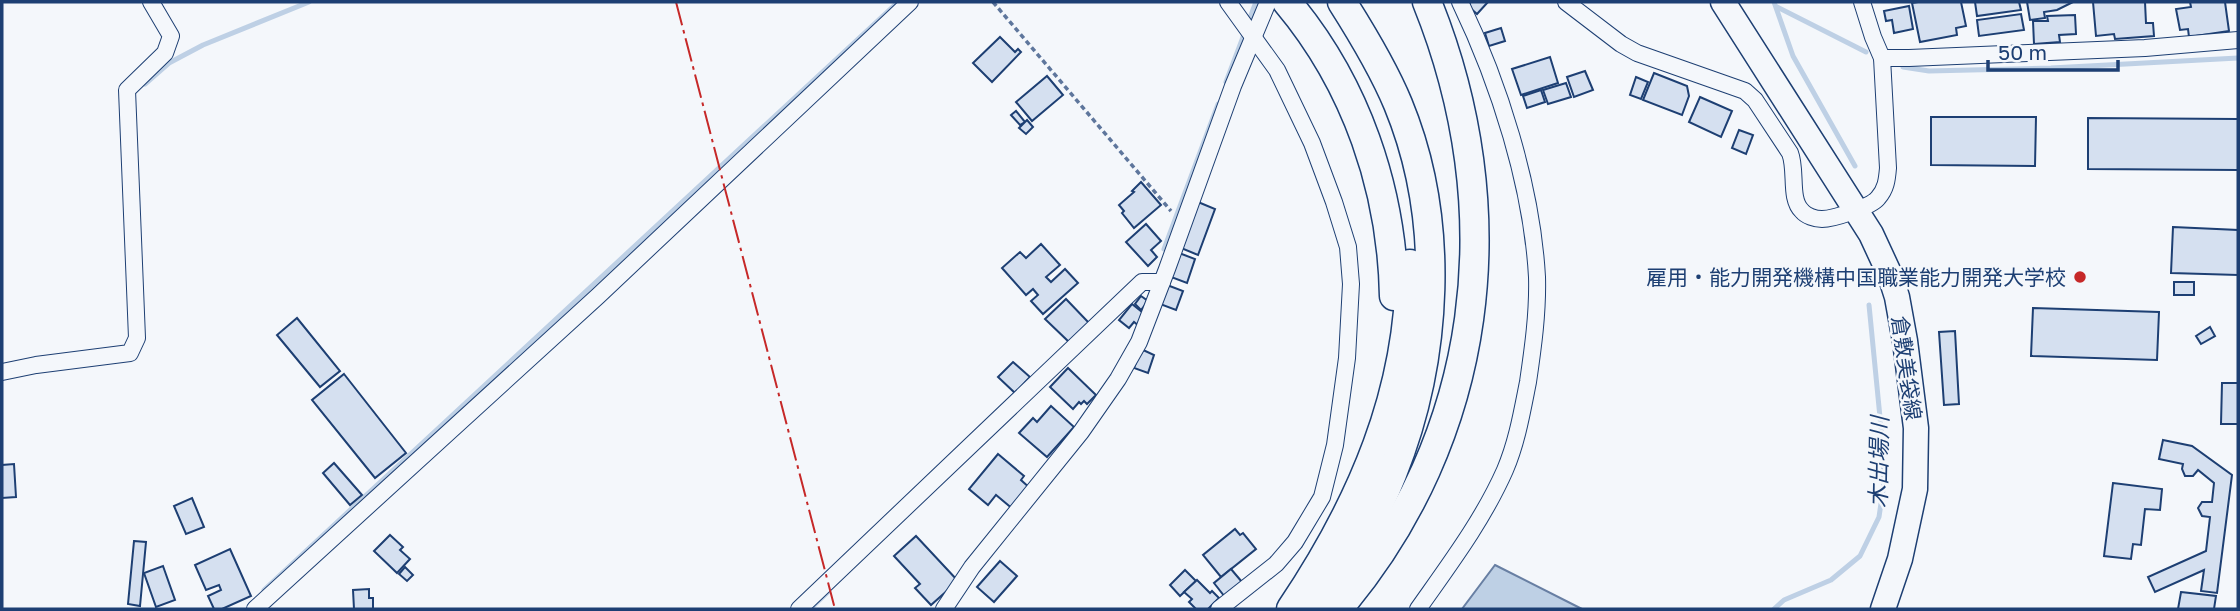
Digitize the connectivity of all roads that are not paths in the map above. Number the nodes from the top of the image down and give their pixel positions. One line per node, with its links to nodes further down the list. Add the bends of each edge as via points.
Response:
1 (151, 2): 16 (street, via 171,36 165,53 127,90 137,338 130,353)
2 (910, 2): 18 (street)
3 (1228, 2): 11 (street)
4 (1427, 2): 24 (highway, via 1449,68 1470,169 1475,218 1472,307 1452,401 1418,486 1373,565)
5 (1460, 2): 25 (street, via 1505,119 1531,217 1537,278 1535,329 1521,418 1505,469 1476,525)
6 (1566, 2): 14 (street, via 1637,53 1745,91 1790,153 1794,194 1802,212 1821,219)
7 (1723, 2): 14 (main road, 倉敷美袋線)
8 (1862, 2): 13 (street)
9 (1281, 3): 11 (street); 17 (highway, via 1319,45 1339,78 1380,184 1394,290)
10 (1345, 6): 17 (highway, via 1385,111 1408,216 1408,324); 23 (highway, via 1381,66 1412,146 1426,217 1430,290 1423,360 1406,435 1376,510)
11 (1249, 30): 15 (street); 21 (street, via 1277,70 1312,143 1348,247 1351,284 1347,358 1322,497 1276,564)
12 (2238, 40): 13 (street)
13 (1882, 58): 14 (street, via 1886,185 1876,201)
14 (1856, 210): 26 (main road, 倉敷美袋線, via 1881,255 1896,297 1916,428 1910,517)
15 (1162, 282): 19 (street, via 1142,282); 20 (street, via 1139,342 1118,379)
16 (2, 372)
17 (1387, 414): 22 (highway, via 1348,516)
18 (256, 609)
19 (799, 609)
20 (944, 609)
21 (1219, 609)
22 (1291, 609)
23 (1318, 609)
24 (1338, 609)
25 (1418, 609)
26 (1883, 609)

